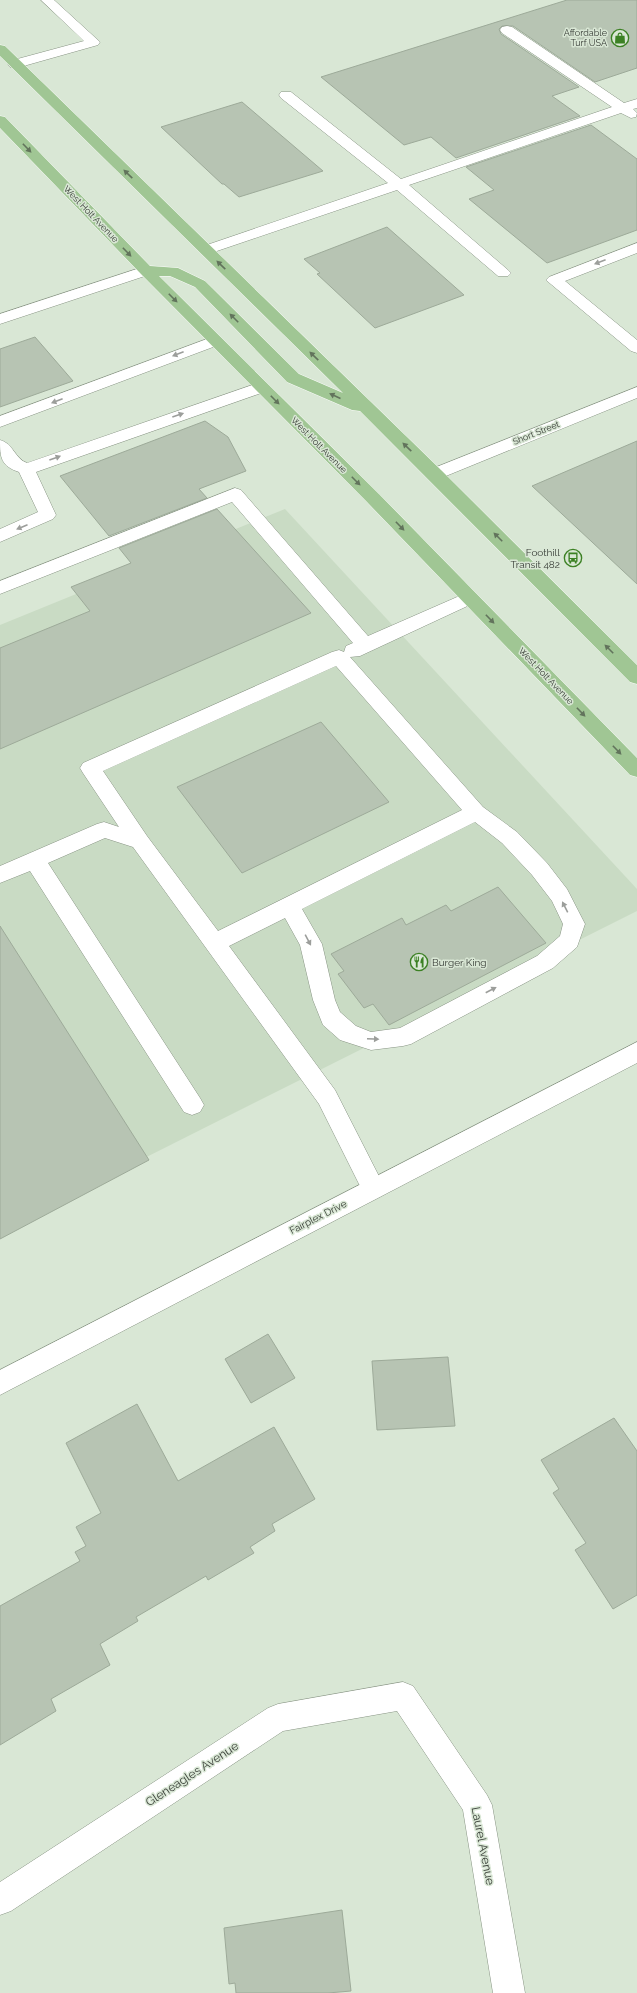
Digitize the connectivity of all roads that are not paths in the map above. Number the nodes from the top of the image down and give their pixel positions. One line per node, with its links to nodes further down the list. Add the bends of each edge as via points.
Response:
1 (47, 0): 4 (street, via 93,42)
2 (507, 30): 7 (street)
3 (0, 49): 4 (main road)
4 (15, 64): 12 (main road, one-way to 4)
5 (286, 94): 10 (street)
6 (637, 103): 7 (street)
7 (623, 108): 8 (street); 10 (street)
8 (637, 118)
9 (0, 120): 13 (main road, West Holt Avenue, one-way to 13)
10 (400, 185): 12 (street); 14 (street)
11 (637, 248): 17 (street, one-way to 17, via 554,280)
12 (206, 250): 20 (main road, one-way to 12)
13 (146, 271): 15 (street); 16 (main road, West Holt Avenue, one-way to 16); 20 (main road, one-way to 13, via 293,378 200,284 173,271)
14 (503, 273)
15 (0, 319)
16 (215, 341): 18 (main road, West Holt Avenue); 21 (street, one-way to 21)
17 (637, 348)
18 (261, 386): 23 (street, one-way to 18); 27 (main road, West Holt Avenue, one-way to 27)
19 (637, 392): 24 (street, Short Street)
20 (370, 412): 24 (main road, one-way to 20)
21 (0, 422)
22 (0, 445): 23 (street)
23 (14, 468): 25 (street, one-way to 25, via 47,515)
24 (435, 474): 30 (main road, one-way to 24)
25 (0, 536)
26 (0, 588): 28 (street, via 235,494)
27 (470, 598): 28 (street); 31 (main road, West Holt Avenue, one-way to 31)
28 (365, 645): 29 (street)
29 (339, 657): 32 (street); 33 (street, via 90,768)
30 (637, 677)
31 (637, 770)
32 (476, 812): 36 (street); 36 (street, one-way to 32, via 311,944 324,1000 331,1018 348,1034 371,1041 403,1037 545,962 569,941 574,924 558,892 497,826)
33 (144, 846): 34 (street, via 141,842 104,830); 37 (street)
34 (35, 861): 35 (street); 39 (street)
35 (0, 876)
36 (289, 906): 37 (street)
37 (214, 943): 40 (street, via 326,1097)
38 (637, 1052): 40 (street, Fairplex Drive)
39 (192, 1105)
40 (373, 1188): 41 (street, Fairplex Drive)
41 (0, 1383)
42 (403, 1696): 43 (street, Gleneagles Avenue, via 278,1718); 44 (street, Laurel Avenue, via 477,1805)
43 (0, 1900)
44 (509, 1993)

